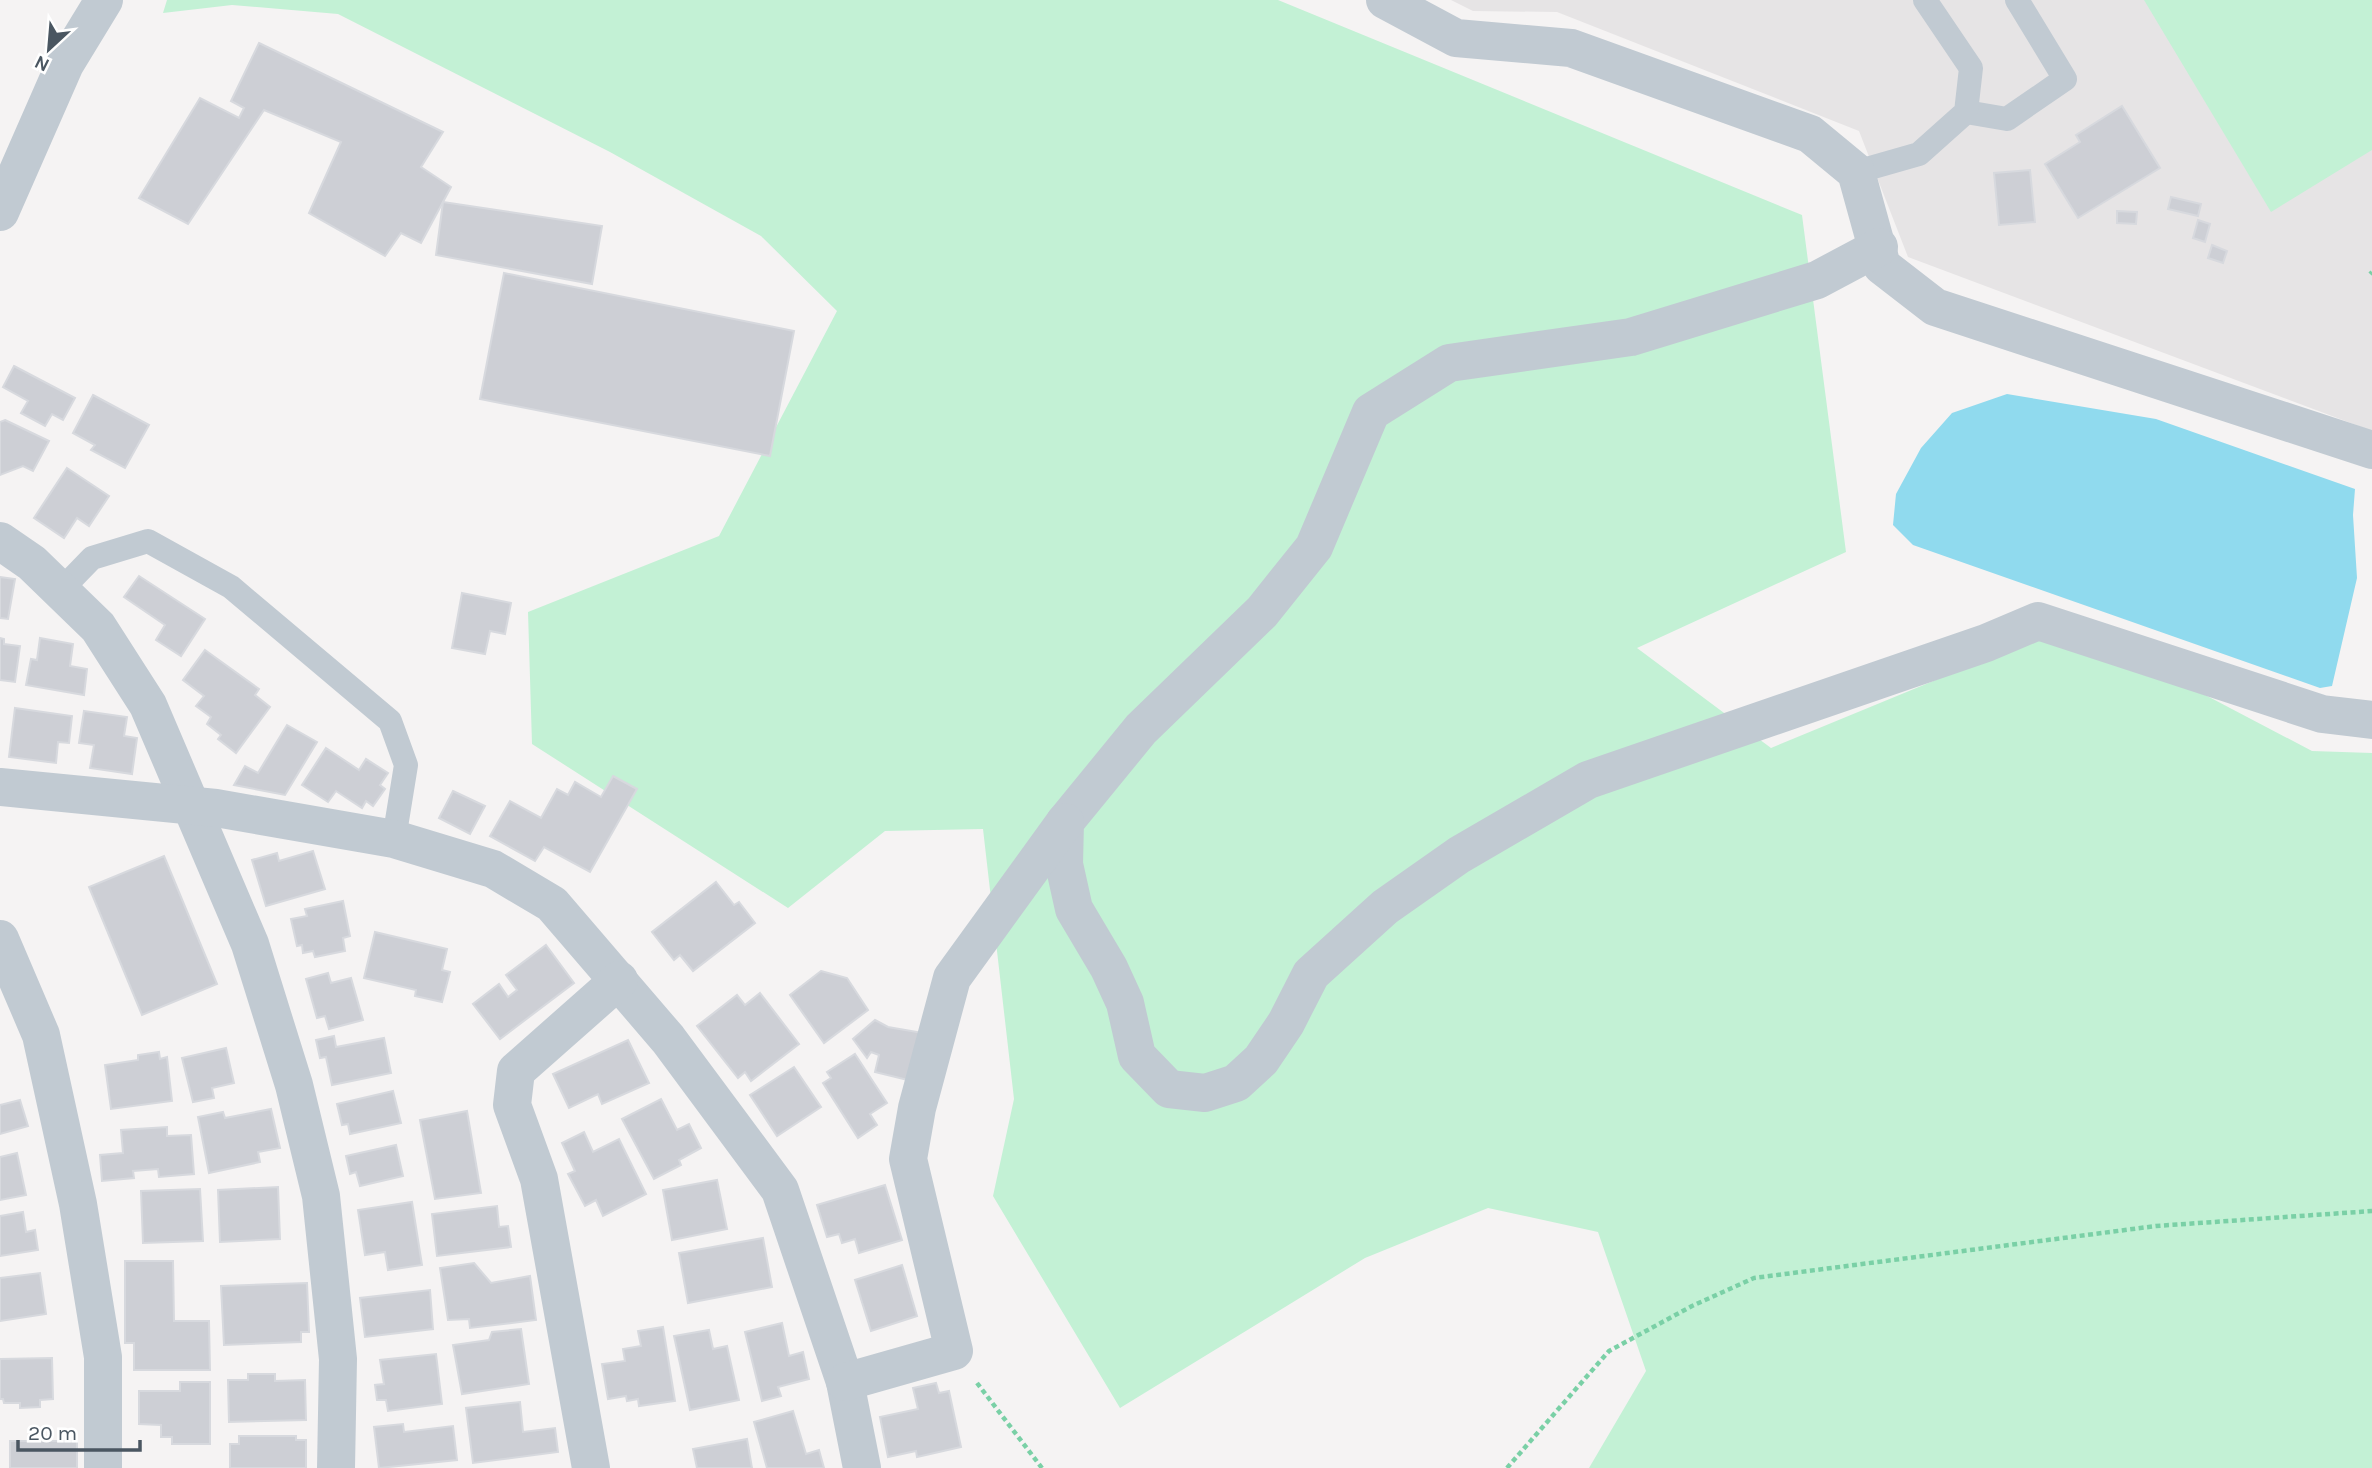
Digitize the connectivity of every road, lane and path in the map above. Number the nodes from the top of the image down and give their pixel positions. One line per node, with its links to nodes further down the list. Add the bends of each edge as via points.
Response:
1 (104, 0): 7 (street, via 65,64)
2 (1925, 0): 5 (lane, via 1971,68)
3 (2017, 0): 5 (lane, via 2065,79 2007,119)
4 (1397, 1): 6 (street, via 1457,38 1571,48 1810,134)
5 (1966, 113): 6 (lane, via 1919,154)
6 (1856, 172): 8 (street)
7 (0, 212)
8 (1879, 247): 9 (street, via 1882,266 1934,307); 15 (street, via 1817,280 1631,337 1448,363 1371,412 1314,547 1262,612 1141,729)
9 (2372, 450)
10 (0, 541): 11 (street, via 32,563)
11 (60, 591): 14 (street, via 98,627 148,705); 16 (lane, via 92,558 148,541 231,587 390,721 406,765)
12 (2372, 720): 15 (street, via 2322,714 2038,621 1576,787 1458,855 1385,907 1311,974 1261,1060 1236,1083 1205,1093 1169,1089 1137,1056 1125,1003 1110,968 1074,909 1064,864)
13 (0, 787): 14 (street)
14 (192, 807): 16 (street); 23 (street, via 250,944 294,1085 321,1196 338,1359)
15 (1065, 822): 20 (street, via 952,978 917,1108 908,1159)
16 (394, 839): 18 (street, via 493,869 552,904)
17 (0, 939): 22 (street, via 41,1035 78,1204 103,1357)
18 (619, 980): 21 (street, via 780,1191); 24 (street, via 516,1072 512,1105 539,1179)
19 (2372, 1211): 27 (path, via 2156,1226 1754,1278 1609,1352)
20 (954, 1352): 21 (street); 26 (path)
21 (845, 1382): 25 (street)
22 (103, 1468)
23 (336, 1468)
24 (591, 1468)
25 (862, 1468)
26 (1042, 1468)
27 (1507, 1468)

